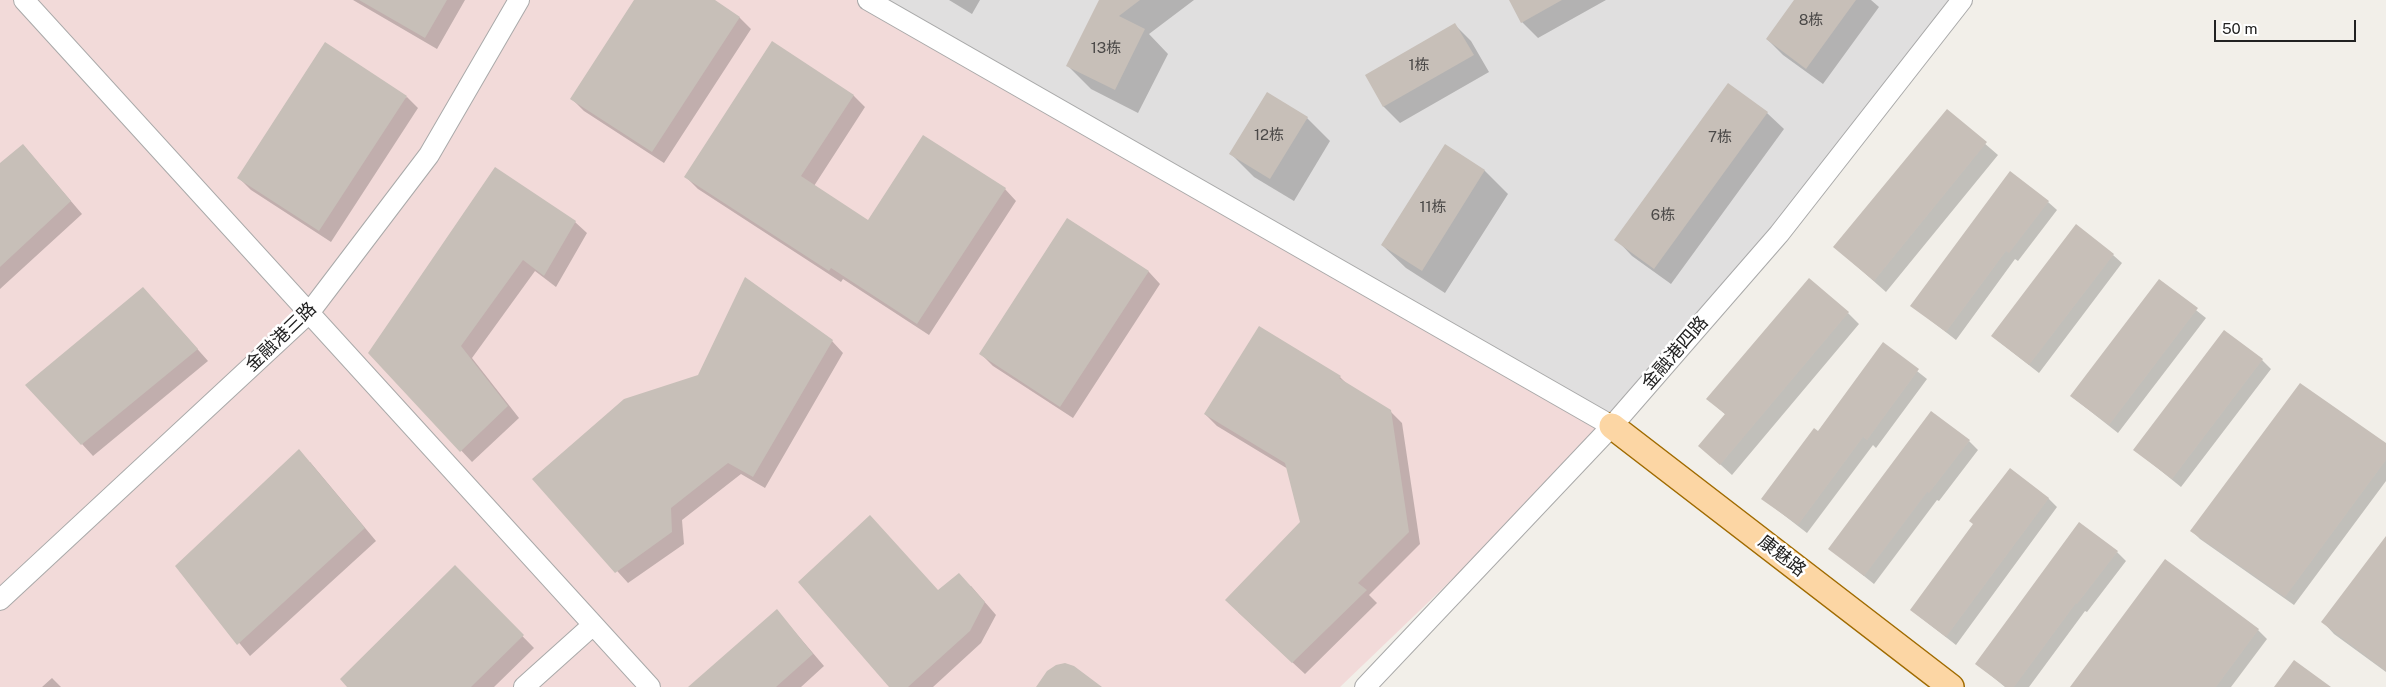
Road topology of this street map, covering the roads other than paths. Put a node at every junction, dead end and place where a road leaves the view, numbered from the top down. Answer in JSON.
{"nodes":[{"id":1,"x":24,"y":0,"type":"edge"},
{"id":2,"x":519,"y":0,"type":"edge"},
{"id":3,"x":868,"y":0,"type":"edge"},
{"id":4,"x":1962,"y":0,"type":"edge"},
{"id":5,"x":309,"y":313,"type":"junction"},
{"id":6,"x":1612,"y":426,"type":"junction"},
{"id":7,"x":0,"y":600,"type":"edge"},
{"id":8,"x":593,"y":624,"type":"junction"},
{"id":9,"x":524,"y":687,"type":"edge"},
{"id":10,"x":650,"y":687,"type":"edge"},
{"id":11,"x":1365,"y":687,"type":"edge"},
{"id":12,"x":1951,"y":687,"type":"edge"}],
"edges":[{"from":1,"to":5,"type":"street"},
{"from":2,"to":5,"type":"street","name":"金融港三路"},
{"from":3,"to":6,"type":"street"},
{"from":4,"to":6,"type":"street","name":"金融港四路"},
{"from":5,"to":7,"type":"street","name":"金融港三路"},
{"from":5,"to":8,"type":"street"},
{"from":6,"to":11,"type":"street","name":"金融港四路"},
{"from":6,"to":12,"type":"main road","name":"康魅路"},
{"from":8,"to":9,"type":"street"},
{"from":8,"to":10,"type":"street"}]}
